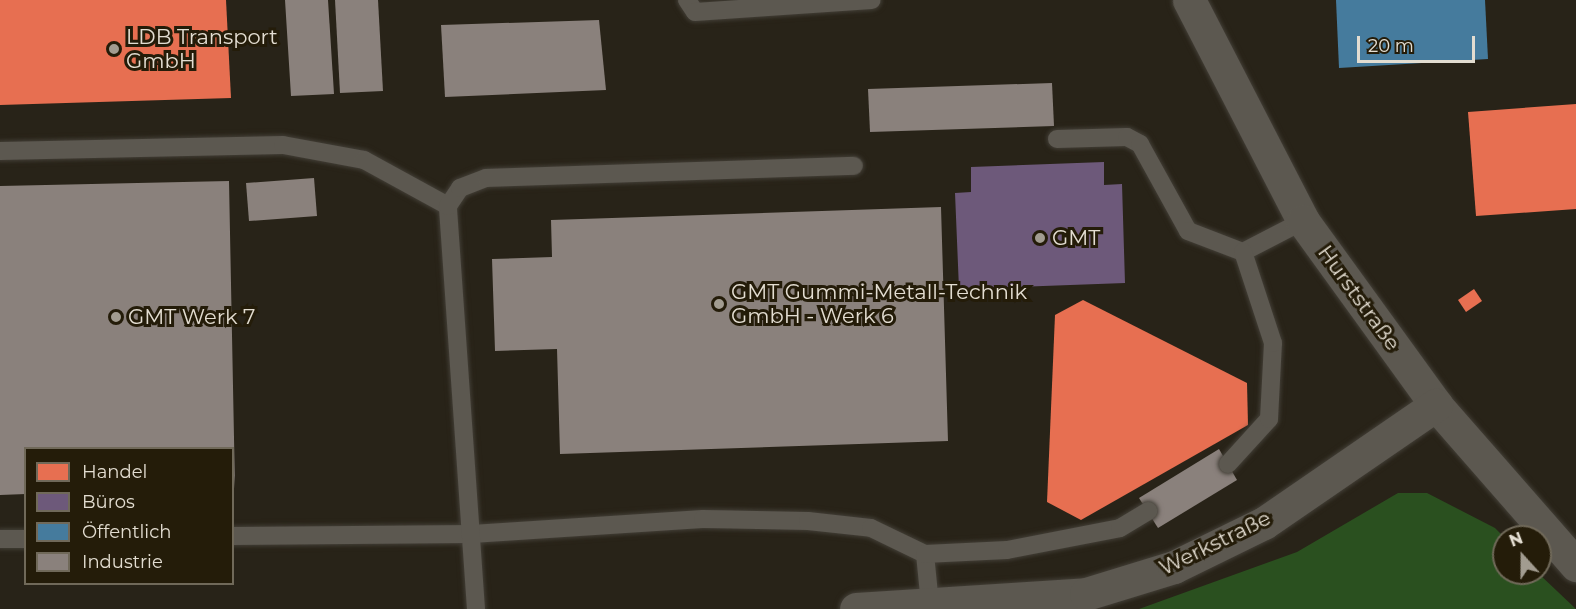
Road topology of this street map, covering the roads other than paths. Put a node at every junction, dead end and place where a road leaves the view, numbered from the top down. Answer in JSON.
{"nodes":[{"id":1,"x":687,"y":0,"type":"edge"},
{"id":2,"x":873,"y":0,"type":"edge"},
{"id":3,"x":1189,"y":0,"type":"edge"},
{"id":4,"x":1057,"y":139,"type":"dead end"},
{"id":5,"x":0,"y":151,"type":"edge"},
{"id":6,"x":854,"y":166,"type":"dead end"},
{"id":7,"x":448,"y":206,"type":"junction"},
{"id":8,"x":1303,"y":221,"type":"junction"},
{"id":9,"x":1243,"y":252,"type":"junction"},
{"id":10,"x":1436,"y":405,"type":"junction"},
{"id":11,"x":1228,"y":464,"type":"dead end"},
{"id":12,"x":1148,"y":512,"type":"dead end"},
{"id":13,"x":472,"y":534,"type":"junction"},
{"id":14,"x":234,"y":537,"type":"edge"},
{"id":15,"x":24,"y":538,"type":"edge"},
{"id":16,"x":0,"y":539,"type":"edge"},
{"id":17,"x":925,"y":554,"type":"junction"},
{"id":18,"x":1576,"y":565,"type":"edge"},
{"id":19,"x":930,"y":604,"type":"junction"},
{"id":20,"x":476,"y":609,"type":"edge"},
{"id":21,"x":856,"y":609,"type":"edge"}],
"edges":[{"from":1,"to":2,"type":"lane"},
{"from":3,"to":8,"type":"street","name":"Hurststraße"},
{"from":4,"to":9,"type":"lane"},
{"from":5,"to":7,"type":"lane"},
{"from":6,"to":7,"type":"lane"},
{"from":7,"to":13,"type":"lane"},
{"from":8,"to":9,"type":"lane"},
{"from":8,"to":10,"type":"street","name":"Hurststraße"},
{"from":9,"to":11,"type":"lane"},
{"from":10,"to":18,"type":"street","name":"Hurststraße"},
{"from":10,"to":19,"type":"street","name":"Werkstraße"},
{"from":12,"to":17,"type":"lane"},
{"from":13,"to":14,"type":"lane"},
{"from":13,"to":17,"type":"lane"},
{"from":13,"to":20,"type":"lane"},
{"from":15,"to":16,"type":"lane"},
{"from":17,"to":19,"type":"lane"},
{"from":19,"to":21,"type":"street","name":"Werkstraße"}]}
